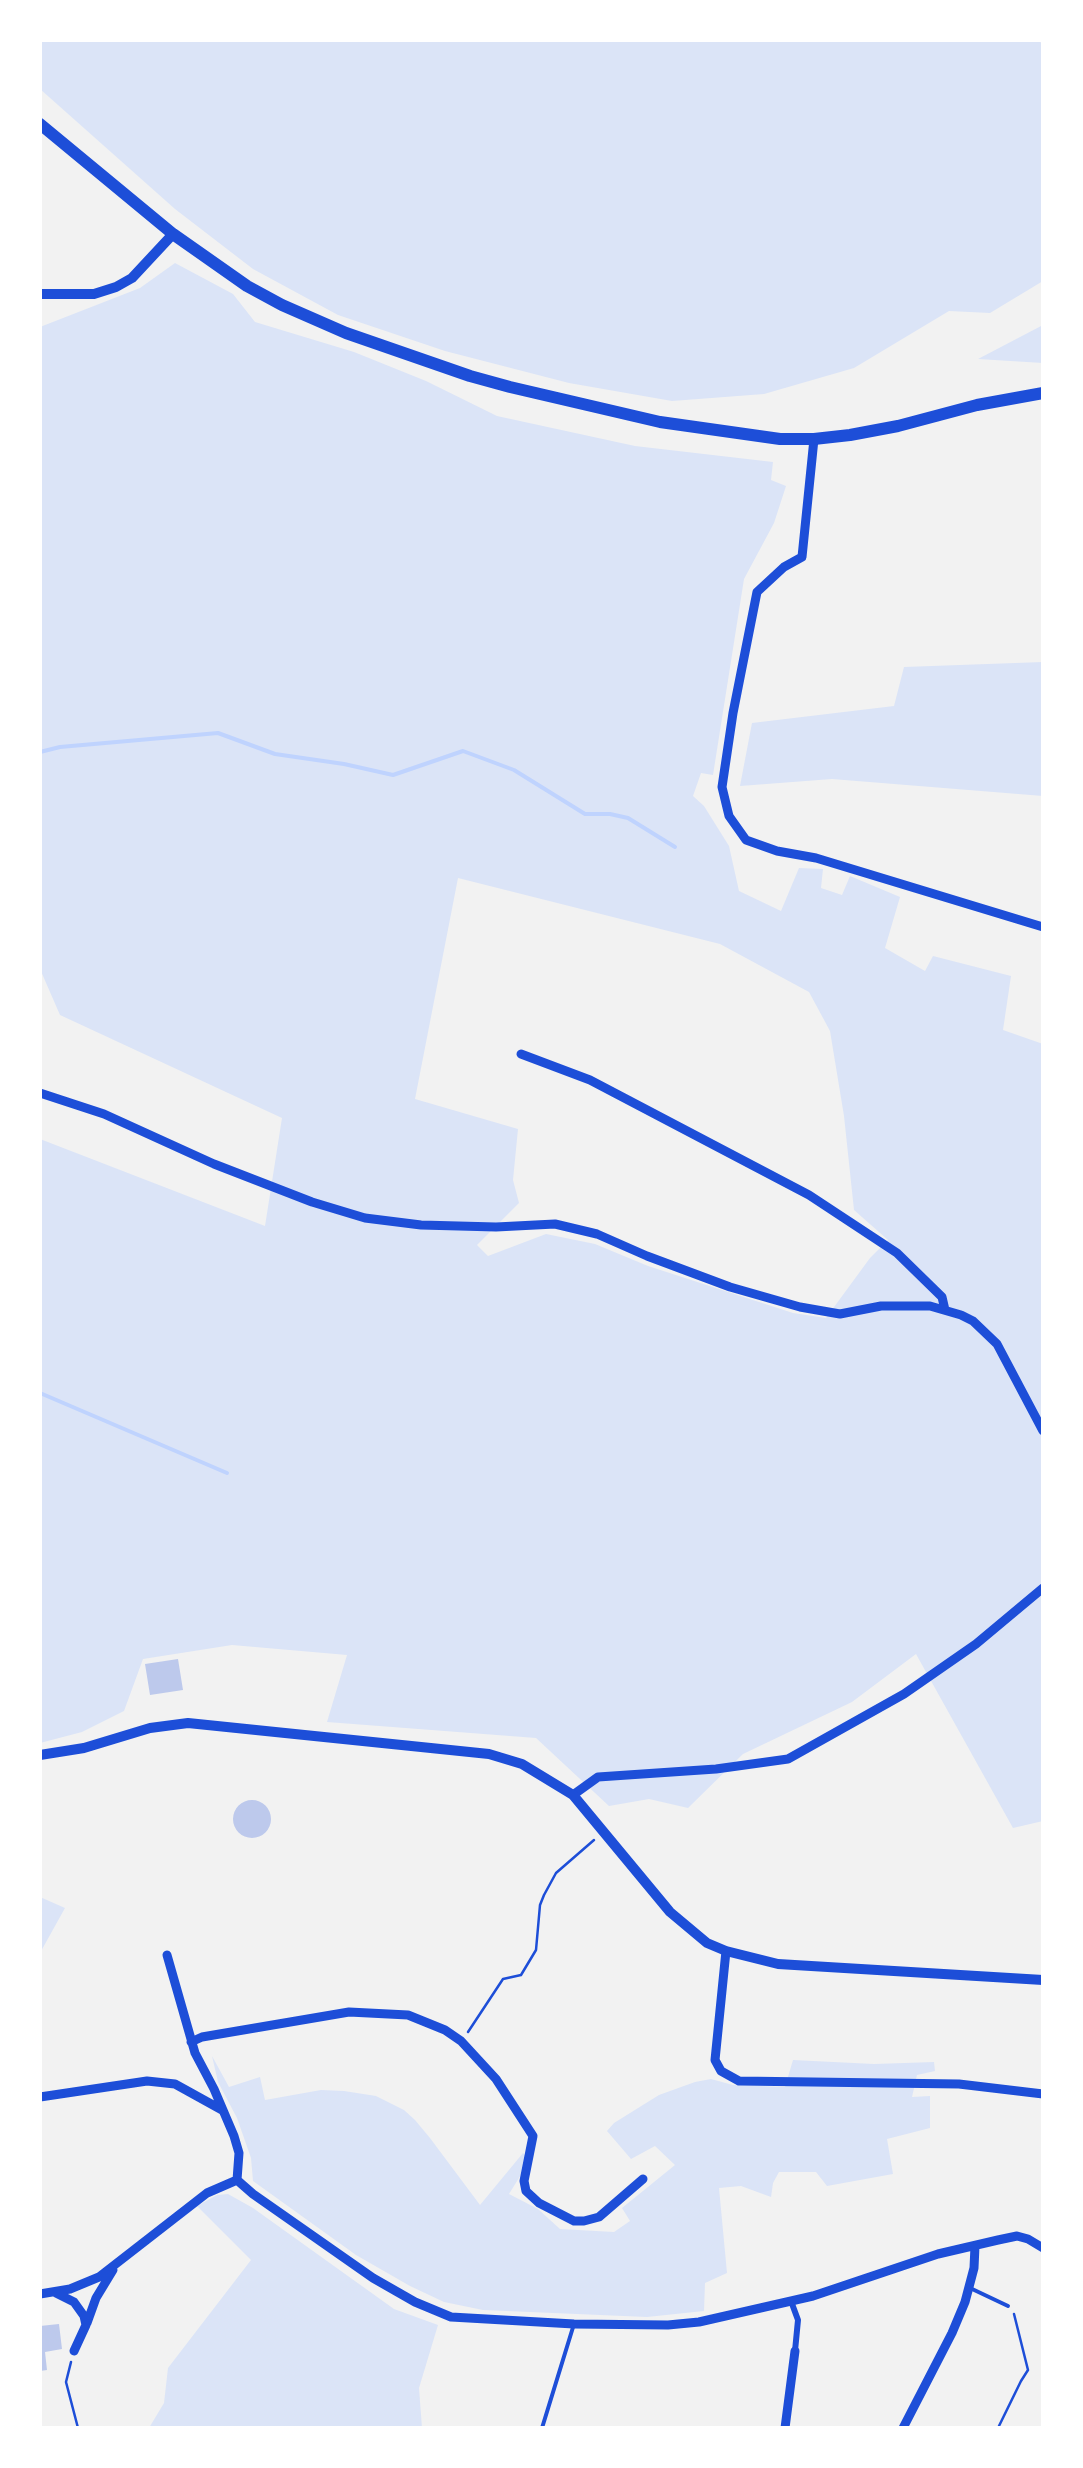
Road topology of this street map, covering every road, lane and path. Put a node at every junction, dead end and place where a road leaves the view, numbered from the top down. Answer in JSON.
{"nodes":[{"id":1,"x":40,"y":124,"type":"edge"},
{"id":2,"x":173,"y":234,"type":"junction"},
{"id":3,"x":40,"y":294,"type":"edge"},
{"id":4,"x":1043,"y":393,"type":"edge"},
{"id":5,"x":814,"y":439,"type":"junction"},
{"id":6,"x":1043,"y":927,"type":"edge"},
{"id":7,"x":520,"y":1054,"type":"dead end"},
{"id":8,"x":40,"y":1093,"type":"edge"},
{"id":9,"x":946,"y":1310,"type":"junction"},
{"id":10,"x":1043,"y":1431,"type":"edge"},
{"id":11,"x":1043,"y":1588,"type":"edge"},
{"id":12,"x":40,"y":1756,"type":"edge"},
{"id":13,"x":573,"y":1795,"type":"junction"},
{"id":14,"x":595,"y":1839,"type":"dead end"},
{"id":15,"x":726,"y":1951,"type":"junction"},
{"id":16,"x":167,"y":1955,"type":"dead end"},
{"id":17,"x":1043,"y":1980,"type":"edge"},
{"id":18,"x":461,"y":2041,"type":"junction"},
{"id":19,"x":191,"y":2042,"type":"junction"},
{"id":20,"x":1043,"y":2094,"type":"edge"},
{"id":21,"x":40,"y":2097,"type":"edge"},
{"id":22,"x":224,"y":2112,"type":"junction"},
{"id":23,"x":643,"y":2179,"type":"dead end"},
{"id":24,"x":237,"y":2180,"type":"junction"},
{"id":25,"x":975,"y":2246,"type":"junction"},
{"id":26,"x":1043,"y":2248,"type":"edge"},
{"id":27,"x":116,"y":2264,"type":"junction"},
{"id":28,"x":970,"y":2288,"type":"junction"},
{"id":29,"x":56,"y":2292,"type":"junction"},
{"id":30,"x":40,"y":2294,"type":"edge"},
{"id":31,"x":792,"y":2301,"type":"junction"},
{"id":32,"x":1008,"y":2306,"type":"joint"},
{"id":33,"x":574,"y":2324,"type":"junction"},
{"id":34,"x":86,"y":2325,"type":"junction"},
{"id":35,"x":74,"y":2351,"type":"joint"},
{"id":36,"x":795,"y":2351,"type":"joint"},
{"id":37,"x":78,"y":2428,"type":"edge"},
{"id":38,"x":542,"y":2428,"type":"edge"},
{"id":39,"x":785,"y":2428,"type":"edge"},
{"id":40,"x":903,"y":2428,"type":"edge"},
{"id":41,"x":998,"y":2428,"type":"edge"}],
"edges":[{"from":1,"to":2,"type":"main road"},
{"from":2,"to":3,"type":"street"},
{"from":2,"to":5,"type":"main road"},
{"from":4,"to":5,"type":"main road"},
{"from":5,"to":6,"type":"street"},
{"from":7,"to":9,"type":"street"},
{"from":8,"to":9,"type":"street"},
{"from":9,"to":10,"type":"street"},
{"from":11,"to":13,"type":"street"},
{"from":12,"to":13,"type":"street"},
{"from":13,"to":15,"type":"street"},
{"from":14,"to":18,"type":"path"},
{"from":15,"to":17,"type":"street"},
{"from":15,"to":20,"type":"street"},
{"from":16,"to":19,"type":"street"},
{"from":18,"to":19,"type":"street"},
{"from":18,"to":23,"type":"street"},
{"from":19,"to":22,"type":"street"},
{"from":21,"to":22,"type":"street"},
{"from":22,"to":24,"type":"street"},
{"from":24,"to":27,"type":"street"},
{"from":24,"to":33,"type":"street"},
{"from":25,"to":26,"type":"street"},
{"from":25,"to":28,"type":"street"},
{"from":25,"to":31,"type":"street"},
{"from":27,"to":29,"type":"street"},
{"from":27,"to":34,"type":"street"},
{"from":28,"to":32,"type":"lane"},
{"from":28,"to":40,"type":"street"},
{"from":29,"to":30,"type":"street"},
{"from":29,"to":34,"type":"street"},
{"from":31,"to":33,"type":"street"},
{"from":31,"to":36,"type":"street"},
{"from":32,"to":41,"type":"path"},
{"from":33,"to":38,"type":"lane"},
{"from":34,"to":35,"type":"street"},
{"from":35,"to":37,"type":"path"},
{"from":36,"to":39,"type":"street"}]}
